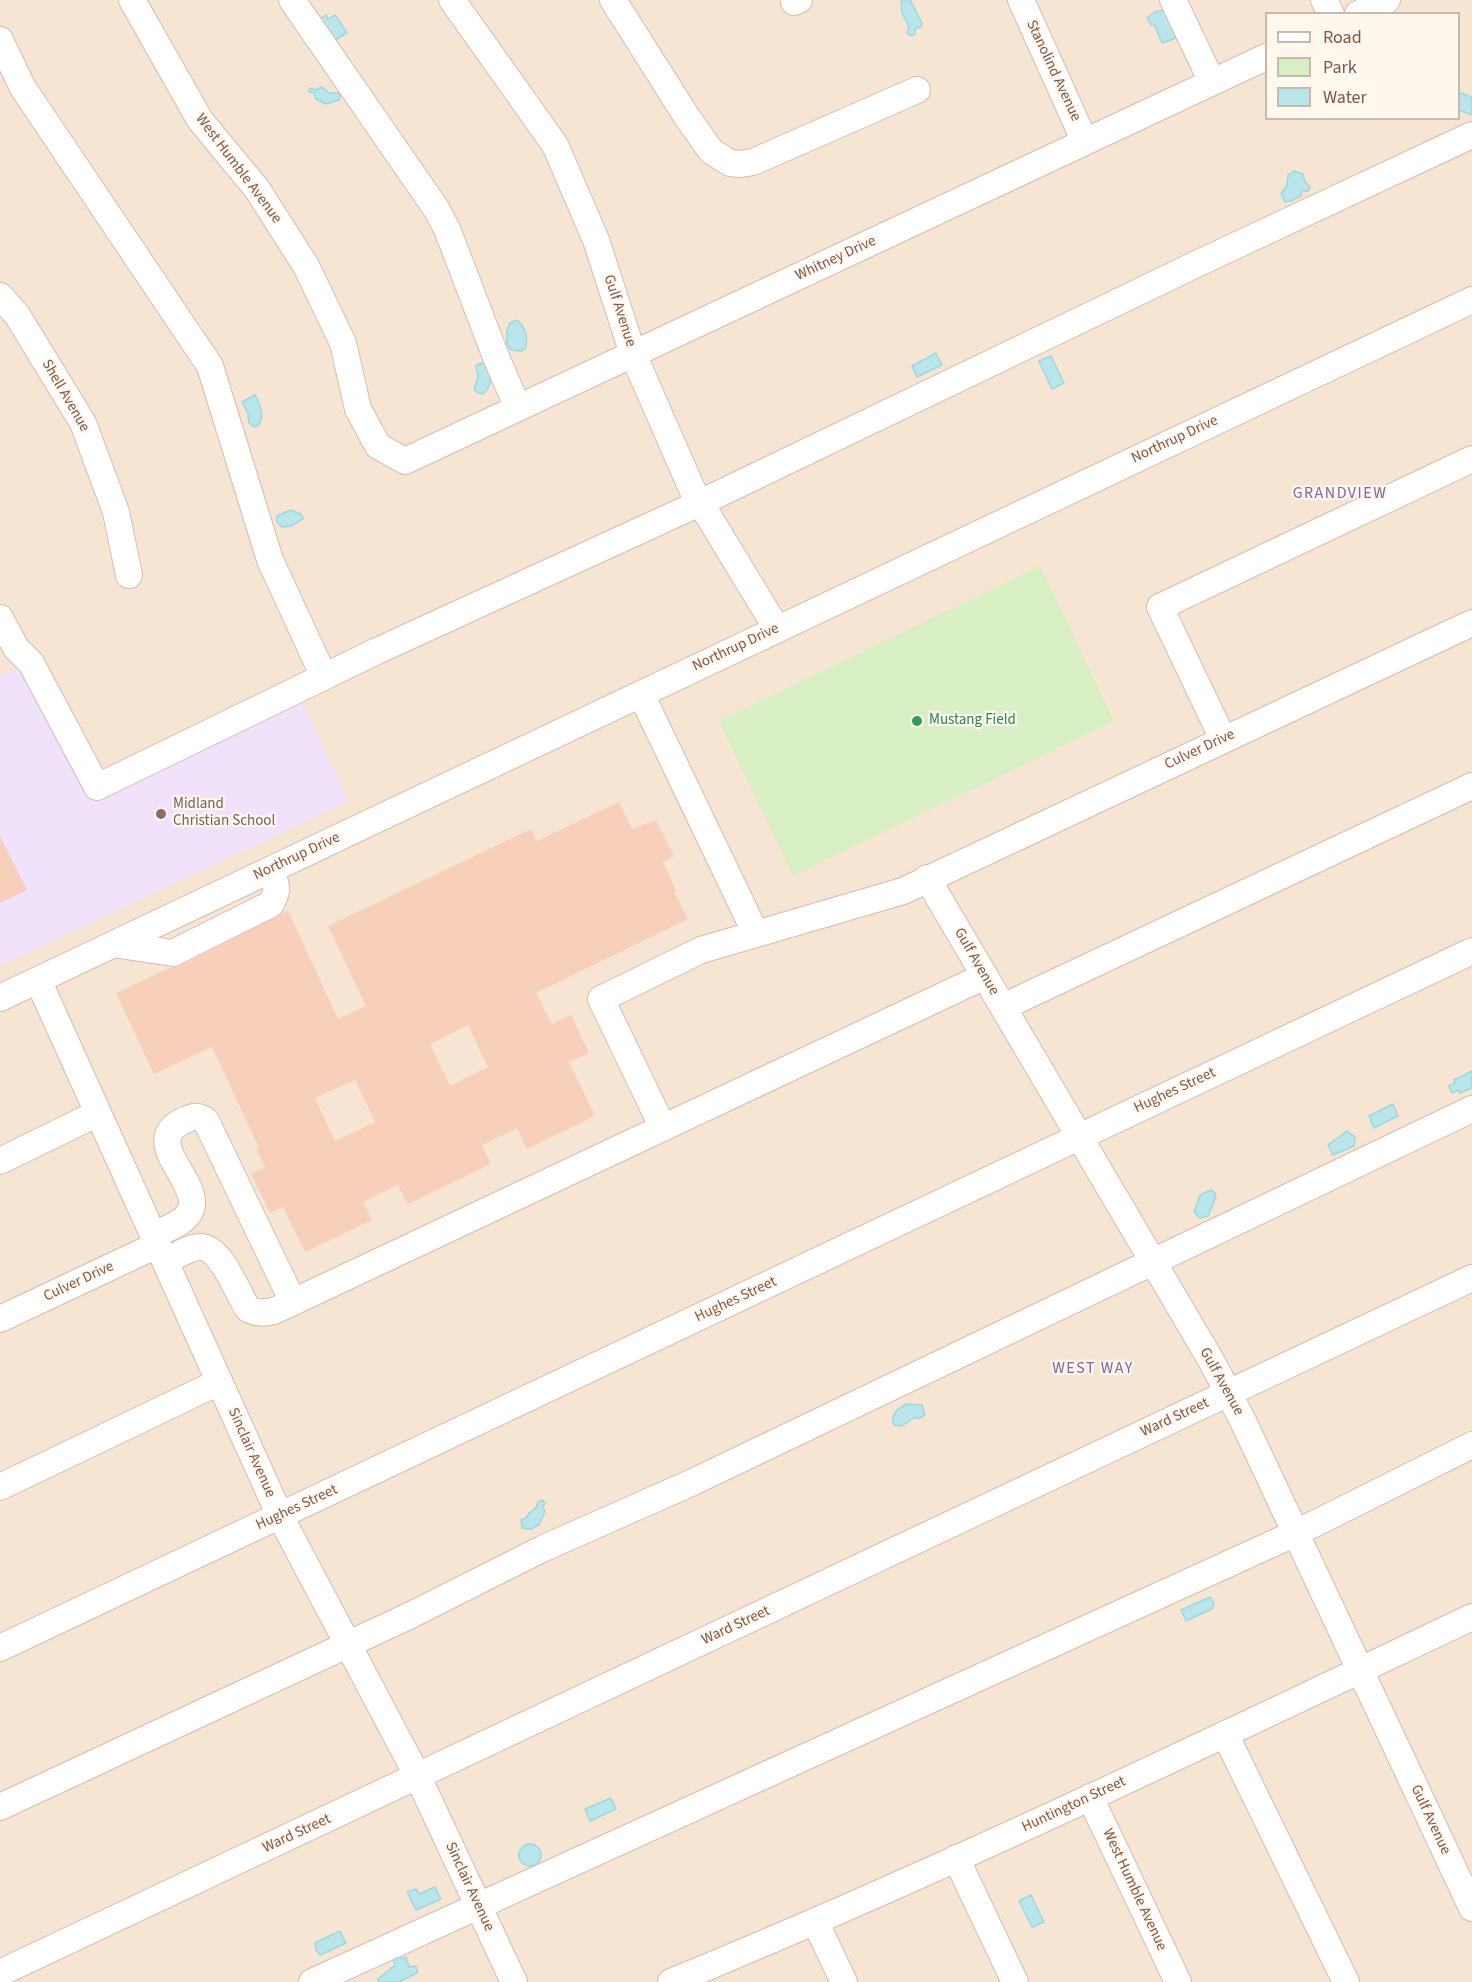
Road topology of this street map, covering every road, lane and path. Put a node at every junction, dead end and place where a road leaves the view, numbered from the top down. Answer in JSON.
{"nodes":[{"id":1,"x":132,"y":0,"type":"edge"},
{"id":2,"x":292,"y":0,"type":"edge"},
{"id":3,"x":452,"y":0,"type":"edge"},
{"id":4,"x":613,"y":0,"type":"edge"},
{"id":5,"x":1021,"y":0,"type":"edge"},
{"id":6,"x":1173,"y":0,"type":"edge"},
{"id":7,"x":1387,"y":0,"type":"edge"},
{"id":8,"x":1362,"y":12,"type":"edge"},
{"id":9,"x":0,"y":40,"type":"edge"},
{"id":10,"x":1265,"y":57,"type":"edge"},
{"id":11,"x":1212,"y":82,"type":"junction"},
{"id":12,"x":917,"y":90,"type":"dead end"},
{"id":13,"x":1472,"y":135,"type":"edge"},
{"id":14,"x":1085,"y":142,"type":"junction"},
{"id":15,"x":0,"y":296,"type":"edge"},
{"id":16,"x":1472,"y":300,"type":"edge"},
{"id":17,"x":633,"y":354,"type":"junction"},
{"id":18,"x":518,"y":408,"type":"junction"},
{"id":19,"x":1472,"y":459,"type":"edge"},
{"id":20,"x":405,"y":461,"type":"joint"},
{"id":21,"x":700,"y":503,"type":"junction"},
{"id":22,"x":129,"y":575,"type":"dead end"},
{"id":23,"x":0,"y":618,"type":"edge"},
{"id":24,"x":1472,"y":623,"type":"edge"},
{"id":25,"x":777,"y":629,"type":"junction"},
{"id":26,"x":8,"y":655,"type":"edge"},
{"id":27,"x":324,"y":677,"type":"junction"},
{"id":28,"x":641,"y":694,"type":"junction"},
{"id":29,"x":1223,"y":739,"type":"junction"},
{"id":30,"x":1472,"y":786,"type":"edge"},
{"id":31,"x":270,"y":870,"type":"junction"},
{"id":32,"x":927,"y":878,"type":"junction"},
{"id":33,"x":756,"y":934,"type":"junction"},
{"id":34,"x":113,"y":944,"type":"junction"},
{"id":35,"x":1472,"y":951,"type":"edge"},
{"id":36,"x":985,"y":976,"type":"junction"},
{"id":37,"x":38,"y":980,"type":"junction"},
{"id":38,"x":0,"y":998,"type":"edge"},
{"id":39,"x":1003,"y":1007,"type":"junction"},
{"id":40,"x":1472,"y":1109,"type":"edge"},
{"id":41,"x":98,"y":1113,"type":"junction"},
{"id":42,"x":663,"y":1128,"type":"junction"},
{"id":43,"x":1078,"y":1137,"type":"junction"},
{"id":44,"x":0,"y":1161,"type":"edge"},
{"id":45,"x":159,"y":1247,"type":"junction"},
{"id":46,"x":1152,"y":1263,"type":"junction"},
{"id":47,"x":1472,"y":1278,"type":"edge"},
{"id":48,"x":293,"y":1302,"type":"junction"},
{"id":49,"x":0,"y":1319,"type":"edge"},
{"id":50,"x":219,"y":1382,"type":"junction"},
{"id":51,"x":1227,"y":1394,"type":"junction"},
{"id":52,"x":1472,"y":1445,"type":"edge"},
{"id":53,"x":0,"y":1487,"type":"edge"},
{"id":54,"x":280,"y":1516,"type":"junction"},
{"id":55,"x":1296,"y":1533,"type":"junction"},
{"id":56,"x":1472,"y":1617,"type":"edge"},
{"id":57,"x":347,"y":1644,"type":"junction"},
{"id":58,"x":0,"y":1648,"type":"edge"},
{"id":59,"x":1360,"y":1670,"type":"junction"},
{"id":60,"x":1225,"y":1734,"type":"junction"},
{"id":61,"x":418,"y":1777,"type":"junction"},
{"id":62,"x":1090,"y":1797,"type":"junction"},
{"id":63,"x":0,"y":1807,"type":"edge"},
{"id":64,"x":956,"y":1858,"type":"junction"},
{"id":65,"x":478,"y":1906,"type":"junction"},
{"id":66,"x":1472,"y":1908,"type":"edge"},
{"id":67,"x":815,"y":1921,"type":"junction"},
{"id":68,"x":0,"y":1973,"type":"edge"},
{"id":69,"x":676,"y":1981,"type":"edge"},
{"id":70,"x":312,"y":1982,"type":"edge"},
{"id":71,"x":514,"y":1982,"type":"edge"},
{"id":72,"x":844,"y":1982,"type":"edge"},
{"id":73,"x":1015,"y":1982,"type":"edge"},
{"id":74,"x":1178,"y":1982,"type":"edge"},
{"id":75,"x":1346,"y":1982,"type":"edge"}],
"edges":[{"from":1,"to":20,"type":"street","name":"West Humble Avenue"},
{"from":2,"to":18,"type":"street"},
{"from":3,"to":17,"type":"street","name":"Gulf Avenue"},
{"from":4,"to":12,"type":"street"},
{"from":5,"to":14,"type":"street","name":"Stanolind Avenue"},
{"from":6,"to":11,"type":"street"},
{"from":7,"to":8,"type":"street"},
{"from":9,"to":27,"type":"street"},
{"from":10,"to":11,"type":"street","name":"Whitney Drive"},
{"from":11,"to":14,"type":"street","name":"Whitney Drive"},
{"from":13,"to":21,"type":"street"},
{"from":14,"to":17,"type":"street","name":"Whitney Drive"},
{"from":15,"to":22,"type":"street","name":"Shell Avenue"},
{"from":16,"to":25,"type":"street","name":"Northrup Drive"},
{"from":17,"to":18,"type":"street","name":"Whitney Drive"},
{"from":17,"to":21,"type":"street","name":"Gulf Avenue"},
{"from":18,"to":20,"type":"street","name":"Whitney Drive"},
{"from":19,"to":29,"type":"street"},
{"from":21,"to":25,"type":"street","name":"Gulf Avenue"},
{"from":21,"to":27,"type":"street"},
{"from":23,"to":26,"type":"street"},
{"from":24,"to":29,"type":"street","name":"Culver Drive"},
{"from":25,"to":28,"type":"street","name":"Northrup Drive"},
{"from":26,"to":27,"type":"street"},
{"from":28,"to":31,"type":"street","name":"Northrup Drive"},
{"from":28,"to":33,"type":"street"},
{"from":29,"to":32,"type":"street","name":"Culver Drive"},
{"from":30,"to":39,"type":"street"},
{"from":31,"to":34,"type":"street","name":"Northrup Drive"},
{"from":31,"to":34,"type":"street"},
{"from":32,"to":33,"type":"street","name":"Culver Drive"},
{"from":32,"to":36,"type":"street","name":"Gulf Avenue"},
{"from":33,"to":42,"type":"street","name":"Culver Drive"},
{"from":34,"to":37,"type":"street","name":"Northrup Drive"},
{"from":35,"to":43,"type":"street","name":"Hughes Street"},
{"from":36,"to":39,"type":"street","name":"Gulf Avenue"},
{"from":36,"to":42,"type":"street"},
{"from":37,"to":38,"type":"street","name":"Northrup Drive"},
{"from":37,"to":41,"type":"street","name":"Sinclair Avenue"},
{"from":39,"to":43,"type":"street","name":"Gulf Avenue"},
{"from":40,"to":46,"type":"street"},
{"from":41,"to":44,"type":"street"},
{"from":41,"to":45,"type":"street","name":"Sinclair Avenue"},
{"from":42,"to":48,"type":"street"},
{"from":43,"to":46,"type":"street","name":"Gulf Avenue"},
{"from":43,"to":54,"type":"street","name":"Hughes Street"},
{"from":45,"to":48,"type":"street"},
{"from":45,"to":48,"type":"street"},
{"from":45,"to":49,"type":"street","name":"Culver Drive"},
{"from":45,"to":50,"type":"street","name":"Sinclair Avenue"},
{"from":46,"to":51,"type":"street","name":"Gulf Avenue"},
{"from":46,"to":57,"type":"street"},
{"from":47,"to":51,"type":"street","name":"Ward Street"},
{"from":50,"to":53,"type":"street"},
{"from":50,"to":54,"type":"street","name":"Sinclair Avenue"},
{"from":51,"to":55,"type":"street","name":"Gulf Avenue"},
{"from":51,"to":61,"type":"street","name":"Ward Street"},
{"from":52,"to":55,"type":"street"},
{"from":54,"to":57,"type":"street","name":"Sinclair Avenue"},
{"from":54,"to":58,"type":"street","name":"Hughes Street"},
{"from":55,"to":59,"type":"street","name":"Gulf Avenue"},
{"from":55,"to":65,"type":"street"},
{"from":56,"to":59,"type":"street","name":"Huntington Street"},
{"from":57,"to":61,"type":"street","name":"Sinclair Avenue"},
{"from":57,"to":63,"type":"street"},
{"from":59,"to":60,"type":"street","name":"Huntington Street"},
{"from":59,"to":66,"type":"street","name":"Gulf Avenue"},
{"from":60,"to":62,"type":"street","name":"Huntington Street"},
{"from":60,"to":75,"type":"street"},
{"from":61,"to":65,"type":"street","name":"Sinclair Avenue"},
{"from":61,"to":68,"type":"street","name":"Ward Street"},
{"from":62,"to":64,"type":"street","name":"Huntington Street"},
{"from":62,"to":74,"type":"street","name":"West Humble Avenue"},
{"from":64,"to":67,"type":"street","name":"Huntington Street"},
{"from":64,"to":73,"type":"street"},
{"from":65,"to":70,"type":"street"},
{"from":65,"to":71,"type":"street","name":"Sinclair Avenue"},
{"from":67,"to":69,"type":"street","name":"Huntington Street"},
{"from":67,"to":72,"type":"street"}]}
